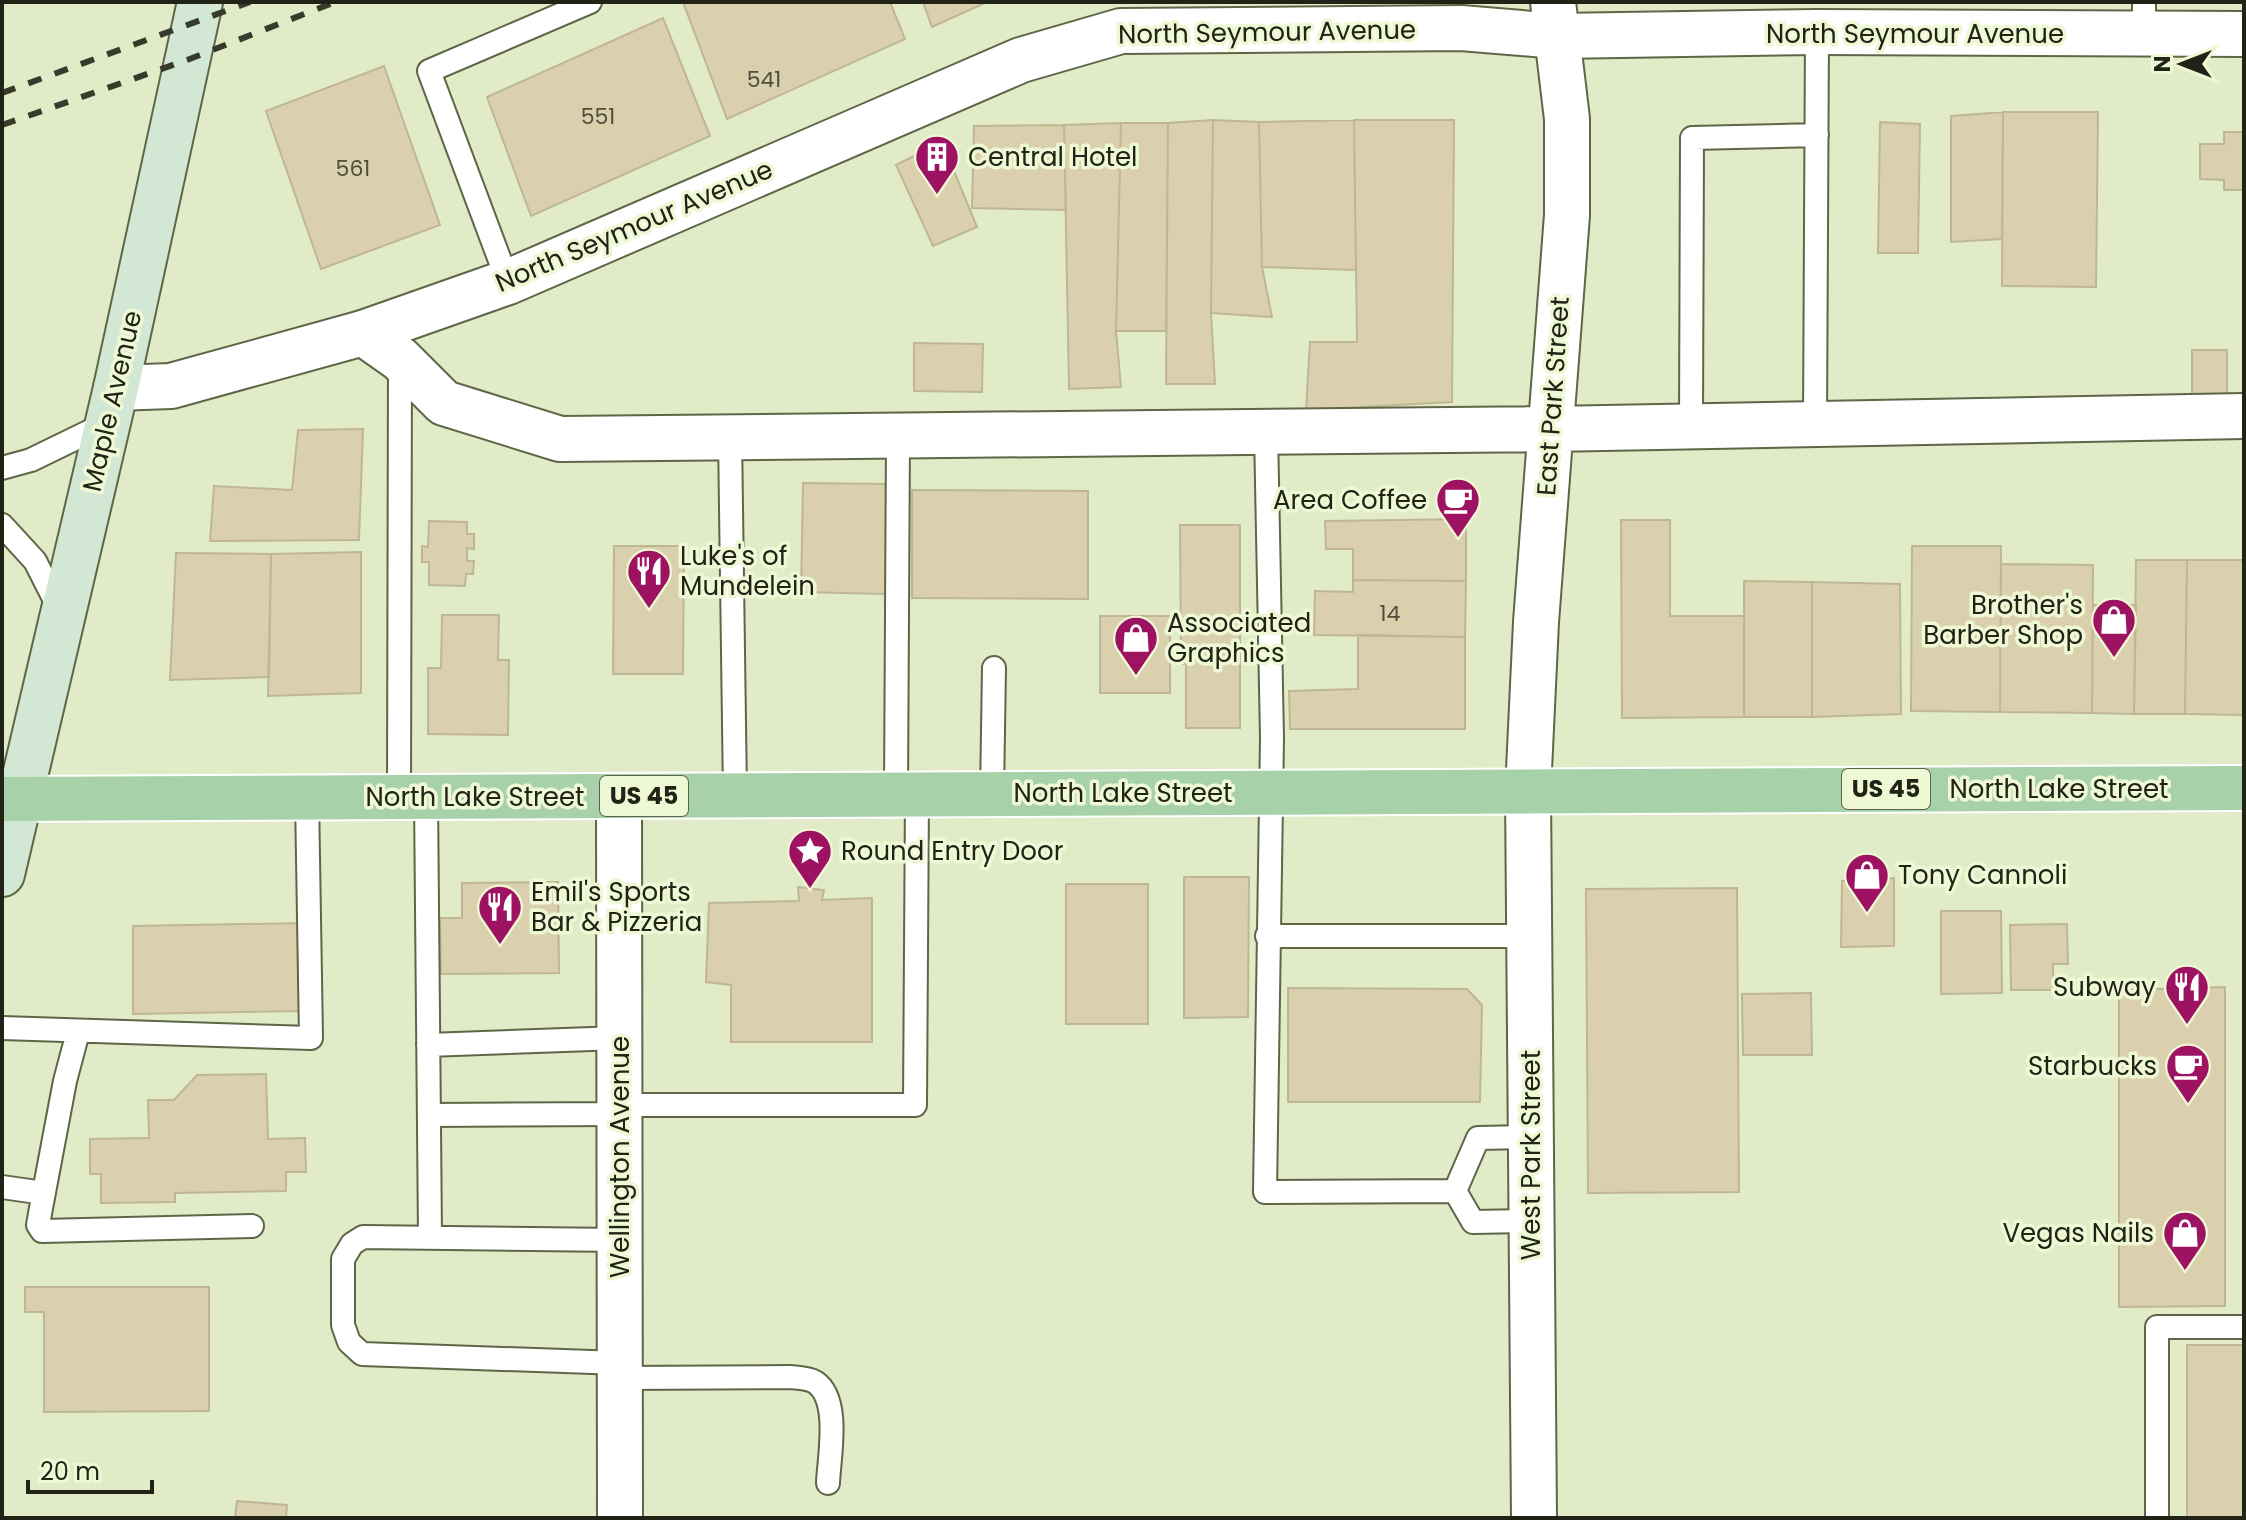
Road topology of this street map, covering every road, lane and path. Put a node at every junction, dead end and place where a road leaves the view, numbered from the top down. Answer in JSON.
{"nodes":[{"id":1,"x":200,"y":2,"type":"edge"},
{"id":2,"x":590,"y":2,"type":"edge"},
{"id":3,"x":2144,"y":18,"type":"edge"},
{"id":4,"x":1555,"y":19,"type":"edge"},
{"id":5,"x":1817,"y":32,"type":"junction"},
{"id":6,"x":2244,"y":34,"type":"edge"},
{"id":7,"x":1817,"y":135,"type":"junction"},
{"id":8,"x":508,"y":282,"type":"junction"},
{"id":9,"x":363,"y":333,"type":"junction"},
{"id":10,"x":400,"y":359,"type":"junction"},
{"id":11,"x":112,"y":405,"type":"junction"},
{"id":12,"x":2244,"y":416,"type":"edge"},
{"id":13,"x":1815,"y":424,"type":"junction"},
{"id":14,"x":1691,"y":426,"type":"junction"},
{"id":15,"x":1550,"y":429,"type":"junction"},
{"id":16,"x":1266,"y":431,"type":"junction"},
{"id":17,"x":898,"y":435,"type":"junction"},
{"id":18,"x":730,"y":436,"type":"junction"},
{"id":19,"x":2,"y":468,"type":"edge"},
{"id":20,"x":2,"y":525,"type":"edge"},
{"id":21,"x":62,"y":613,"type":"junction"},
{"id":22,"x":994,"y":668,"type":"dead end"},
{"id":23,"x":2244,"y":788,"type":"edge"},
{"id":24,"x":1528,"y":791,"type":"junction"},
{"id":25,"x":1271,"y":793,"type":"junction"},
{"id":26,"x":907,"y":794,"type":"junction"},
{"id":27,"x":992,"y":794,"type":"junction"},
{"id":28,"x":735,"y":795,"type":"junction"},
{"id":29,"x":619,"y":796,"type":"junction"},
{"id":30,"x":307,"y":797,"type":"junction"},
{"id":31,"x":413,"y":797,"type":"junction"},
{"id":32,"x":10,"y":799,"type":"edge"},
{"id":33,"x":2,"y":874,"type":"edge"},
{"id":34,"x":1267,"y":936,"type":"junction"},
{"id":35,"x":1530,"y":936,"type":"junction"},
{"id":36,"x":2,"y":1028,"type":"edge"},
{"id":37,"x":78,"y":1032,"type":"junction"},
{"id":38,"x":620,"y":1038,"type":"junction"},
{"id":39,"x":428,"y":1045,"type":"junction"},
{"id":40,"x":620,"y":1109,"type":"junction"},
{"id":41,"x":429,"y":1115,"type":"junction"},
{"id":42,"x":1531,"y":1137,"type":"junction"},
{"id":43,"x":2,"y":1187,"type":"edge"},
{"id":44,"x":1455,"y":1191,"type":"junction"},
{"id":45,"x":44,"y":1193,"type":"junction"},
{"id":46,"x":1532,"y":1221,"type":"junction"},
{"id":47,"x":252,"y":1226,"type":"dead end"},
{"id":48,"x":430,"y":1236,"type":"junction"},
{"id":49,"x":620,"y":1240,"type":"junction"},
{"id":50,"x":2244,"y":1327,"type":"edge"},
{"id":51,"x":620,"y":1370,"type":"junction"},
{"id":52,"x":828,"y":1483,"type":"dead end"},
{"id":53,"x":620,"y":1518,"type":"edge"},
{"id":54,"x":1534,"y":1518,"type":"edge"},
{"id":55,"x":2157,"y":1518,"type":"edge"}],
"edges":[{"from":1,"to":11,"type":"main road","name":"Maple Avenue"},
{"from":2,"to":8,"type":"lane"},
{"from":3,"to":5,"type":"street","name":"North Seymour Avenue"},
{"from":3,"to":6,"type":"street","name":"North Seymour Avenue"},
{"from":4,"to":5,"type":"street","name":"North Seymour Avenue"},
{"from":4,"to":8,"type":"street","name":"North Seymour Avenue"},
{"from":4,"to":15,"type":"street","name":"East Park Street"},
{"from":5,"to":7,"type":"lane"},
{"from":7,"to":13,"type":"lane"},
{"from":7,"to":14,"type":"lane"},
{"from":8,"to":9,"type":"street","name":"North Seymour Avenue"},
{"from":9,"to":10,"type":"street"},
{"from":9,"to":11,"type":"street","name":"North Seymour Avenue"},
{"from":10,"to":18,"type":"street"},
{"from":10,"to":31,"type":"lane"},
{"from":11,"to":19,"type":"lane"},
{"from":11,"to":21,"type":"main road","name":"Maple Avenue"},
{"from":12,"to":13,"type":"street"},
{"from":13,"to":14,"type":"street"},
{"from":14,"to":15,"type":"street"},
{"from":15,"to":16,"type":"street"},
{"from":15,"to":24,"type":"street","name":"East Park Street"},
{"from":16,"to":17,"type":"street"},
{"from":16,"to":25,"type":"lane"},
{"from":17,"to":18,"type":"street"},
{"from":17,"to":26,"type":"lane"},
{"from":18,"to":28,"type":"lane"},
{"from":20,"to":21,"type":"lane"},
{"from":21,"to":32,"type":"main road","name":"Maple Avenue"},
{"from":22,"to":27,"type":"lane"},
{"from":23,"to":24,"type":"main road","name":"North Lake Street","number":"US 45"},
{"from":24,"to":25,"type":"main road","name":"North Lake Street","number":"US 45"},
{"from":24,"to":35,"type":"street","name":"West Park Street"},
{"from":25,"to":27,"type":"main road","name":"North Lake Street","number":"US 45"},
{"from":25,"to":34,"type":"lane"},
{"from":26,"to":27,"type":"main road","name":"North Lake Street","number":"US 45"},
{"from":26,"to":28,"type":"main road","name":"North Lake Street","number":"US 45"},
{"from":26,"to":40,"type":"lane"},
{"from":28,"to":29,"type":"main road","name":"North Lake Street","number":"US 45"},
{"from":29,"to":31,"type":"main road","name":"North Lake Street","number":"US 45"},
{"from":29,"to":38,"type":"street","name":"Wellington Avenue"},
{"from":30,"to":31,"type":"main road","name":"North Lake Street","number":"US 45"},
{"from":30,"to":32,"type":"main road","name":"North Lake Street","number":"US 45"},
{"from":30,"to":37,"type":"lane"},
{"from":31,"to":39,"type":"lane"},
{"from":32,"to":33,"type":"main road","name":"Maple Avenue"},
{"from":34,"to":35,"type":"lane"},
{"from":34,"to":44,"type":"lane"},
{"from":35,"to":42,"type":"street","name":"West Park Street"},
{"from":36,"to":37,"type":"lane"},
{"from":37,"to":45,"type":"lane"},
{"from":38,"to":39,"type":"lane"},
{"from":38,"to":40,"type":"street","name":"Wellington Avenue"},
{"from":39,"to":41,"type":"lane"},
{"from":40,"to":41,"type":"lane"},
{"from":40,"to":49,"type":"street","name":"Wellington Avenue"},
{"from":41,"to":48,"type":"lane"},
{"from":42,"to":44,"type":"lane"},
{"from":42,"to":46,"type":"street","name":"West Park Street"},
{"from":43,"to":45,"type":"lane"},
{"from":44,"to":46,"type":"lane"},
{"from":45,"to":47,"type":"lane"},
{"from":46,"to":54,"type":"street","name":"West Park Street"},
{"from":48,"to":49,"type":"lane"},
{"from":48,"to":51,"type":"lane"},
{"from":49,"to":51,"type":"street","name":"Wellington Avenue"},
{"from":50,"to":55,"type":"lane"},
{"from":51,"to":52,"type":"lane"},
{"from":51,"to":53,"type":"street","name":"Wellington Avenue"}]}
